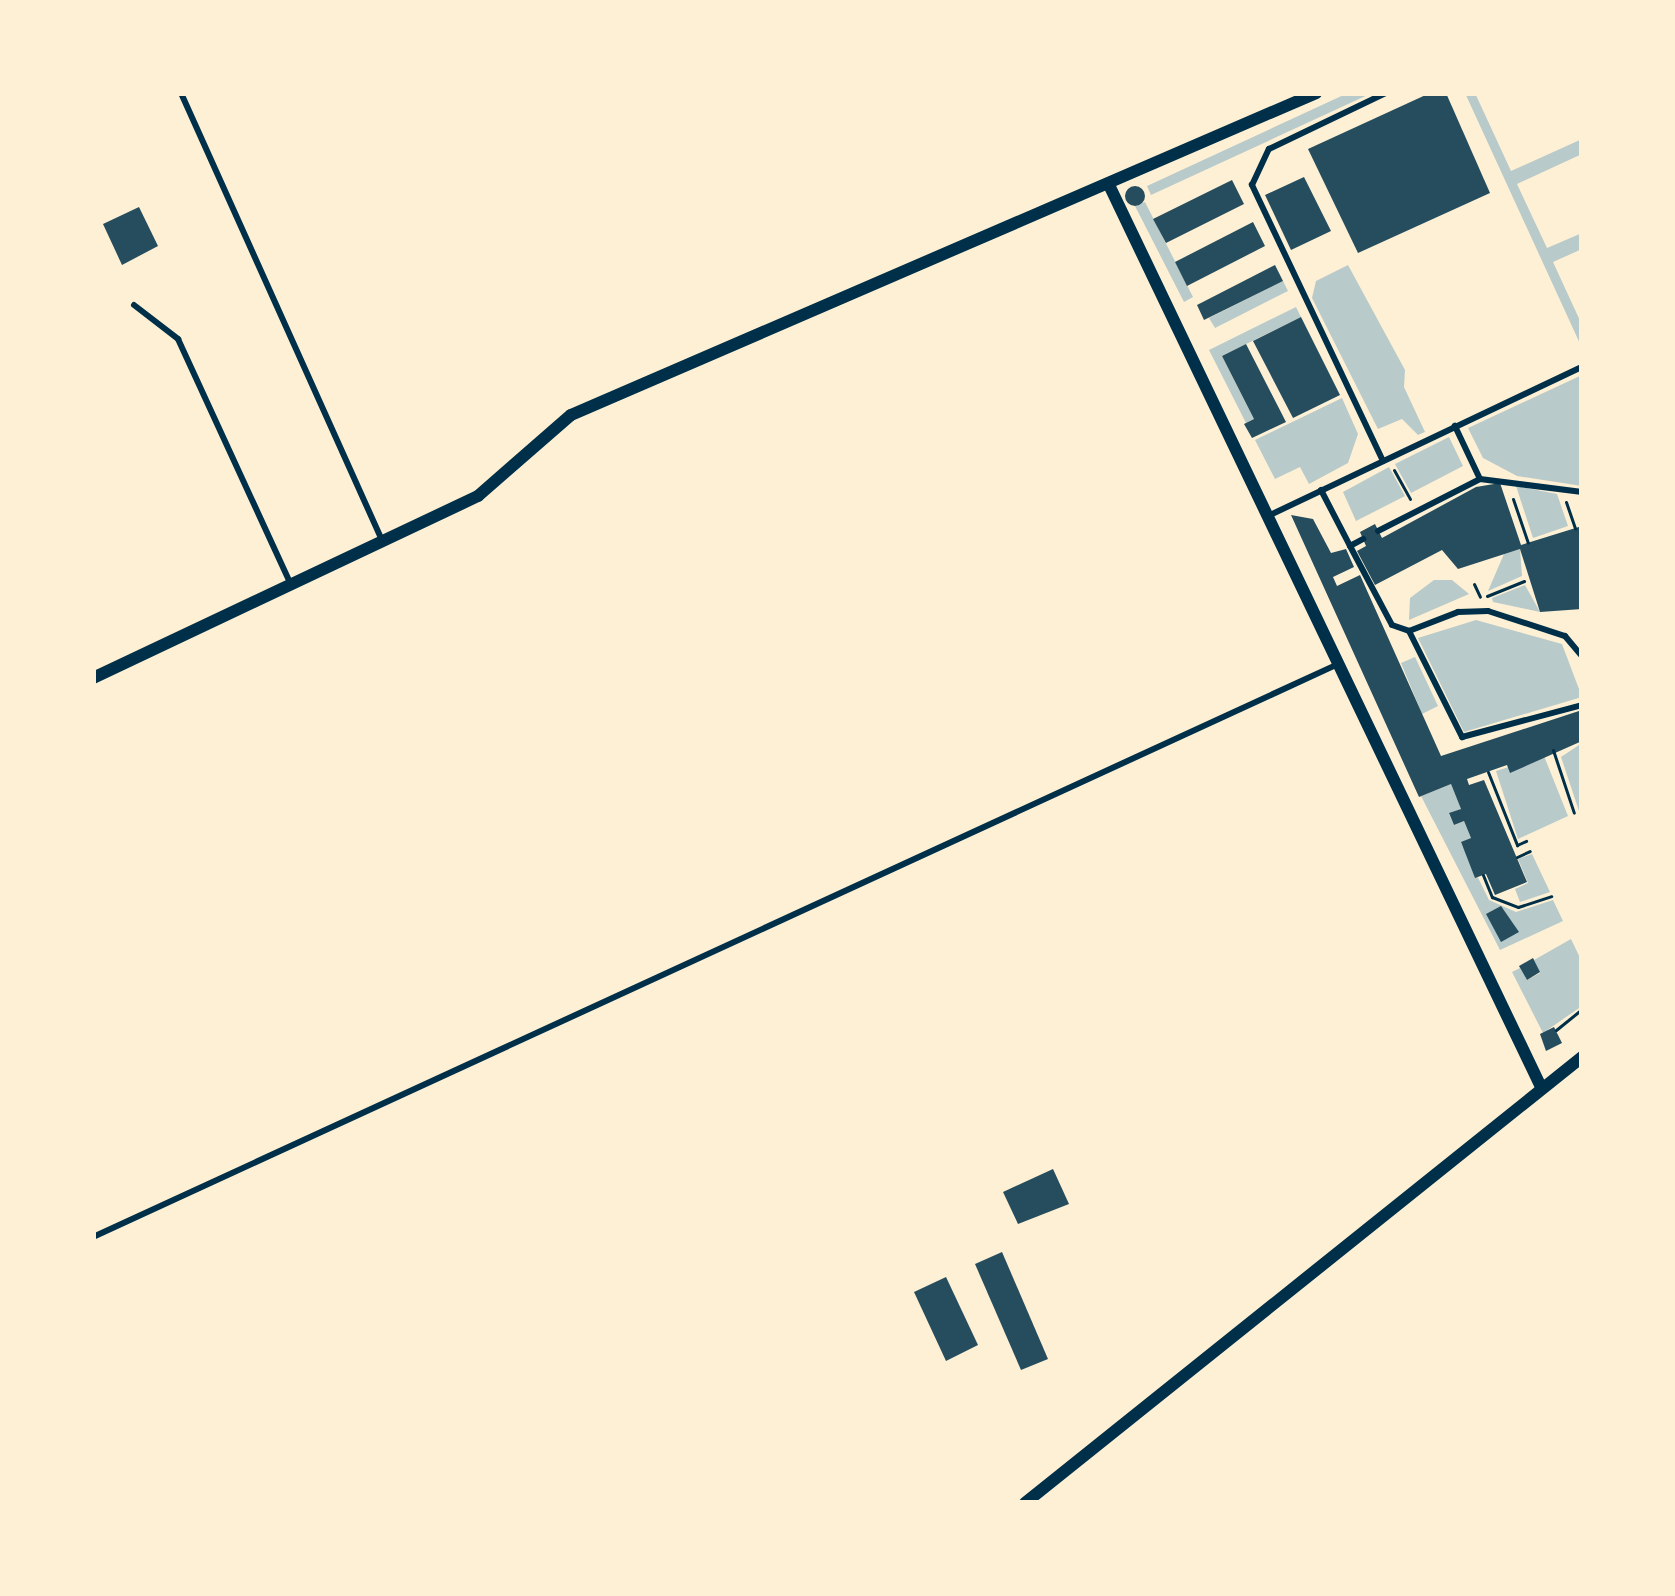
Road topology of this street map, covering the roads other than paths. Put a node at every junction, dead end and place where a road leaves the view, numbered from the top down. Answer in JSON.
{"nodes":[{"id":1,"x":181,"y":93,"type":"edge"},
{"id":2,"x":1316,"y":93,"type":"edge"},
{"id":3,"x":1386,"y":93,"type":"edge"},
{"id":4,"x":1110,"y":188,"type":"junction"},
{"id":5,"x":134,"y":305,"type":"dead end"},
{"id":6,"x":1582,"y":367,"type":"edge"},
{"id":7,"x":1455,"y":426,"type":"junction"},
{"id":8,"x":1385,"y":459,"type":"junction"},
{"id":9,"x":1480,"y":479,"type":"junction"},
{"id":10,"x":1321,"y":490,"type":"junction"},
{"id":11,"x":1582,"y":493,"type":"edge"},
{"id":12,"x":1267,"y":516,"type":"junction"},
{"id":13,"x":1378,"y":531,"type":"dead end"},
{"id":14,"x":1363,"y":539,"type":"dead end"},
{"id":15,"x":384,"y":545,"type":"junction"},
{"id":16,"x":1350,"y":546,"type":"junction"},
{"id":17,"x":292,"y":588,"type":"junction"},
{"id":18,"x":1408,"y":631,"type":"junction"},
{"id":19,"x":1582,"y":656,"type":"edge"},
{"id":20,"x":1338,"y":664,"type":"junction"},
{"id":21,"x":93,"y":678,"type":"edge"},
{"id":22,"x":1582,"y":705,"type":"edge"},
{"id":23,"x":1582,"y":1057,"type":"edge"},
{"id":24,"x":1541,"y":1087,"type":"junction"},
{"id":25,"x":93,"y":1237,"type":"edge"},
{"id":26,"x":1025,"y":1503,"type":"edge"}],
"edges":[{"from":1,"to":15,"type":"lane"},
{"from":2,"to":4,"type":"street"},
{"from":3,"to":8,"type":"lane"},
{"from":4,"to":12,"type":"street"},
{"from":4,"to":15,"type":"street"},
{"from":5,"to":17,"type":"lane"},
{"from":6,"to":7,"type":"lane"},
{"from":7,"to":8,"type":"lane"},
{"from":7,"to":9,"type":"lane"},
{"from":8,"to":10,"type":"lane"},
{"from":9,"to":11,"type":"lane"},
{"from":9,"to":13,"type":"lane"},
{"from":10,"to":12,"type":"lane"},
{"from":10,"to":16,"type":"lane"},
{"from":12,"to":20,"type":"street"},
{"from":14,"to":16,"type":"lane"},
{"from":15,"to":17,"type":"street"},
{"from":16,"to":18,"type":"lane"},
{"from":17,"to":21,"type":"street"},
{"from":18,"to":19,"type":"lane"},
{"from":18,"to":22,"type":"lane"},
{"from":20,"to":24,"type":"street"},
{"from":20,"to":25,"type":"lane"},
{"from":23,"to":24,"type":"street"},
{"from":24,"to":26,"type":"street"}]}
